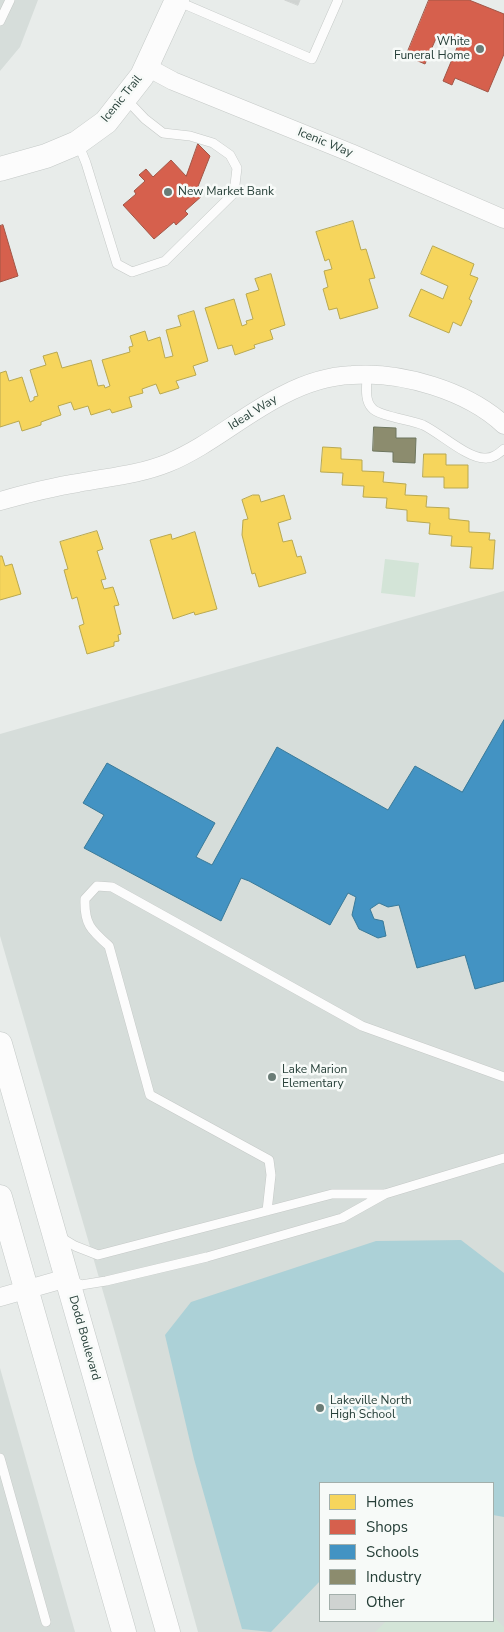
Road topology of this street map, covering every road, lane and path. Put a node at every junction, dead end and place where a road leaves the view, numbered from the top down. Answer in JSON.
{"nodes":[{"id":1,"x":10,"y":0,"type":"edge"},
{"id":2,"x":177,"y":0,"type":"edge"},
{"id":3,"x":338,"y":0,"type":"edge"},
{"id":4,"x":0,"y":21,"type":"edge"},
{"id":5,"x":147,"y":67,"type":"junction"},
{"id":6,"x":125,"y":98,"type":"junction"},
{"id":7,"x":77,"y":143,"type":"junction"},
{"id":8,"x":0,"y":169,"type":"edge"},
{"id":9,"x":504,"y":219,"type":"edge"},
{"id":10,"x":367,"y":374,"type":"junction"},
{"id":11,"x":504,"y":425,"type":"edge"},
{"id":12,"x":504,"y":449,"type":"edge"},
{"id":13,"x":0,"y":501,"type":"edge"},
{"id":14,"x":0,"y":1044,"type":"edge"},
{"id":15,"x":504,"y":1076,"type":"edge"},
{"id":16,"x":504,"y":1158,"type":"edge"},
{"id":17,"x":385,"y":1194,"type":"junction"},
{"id":18,"x":0,"y":1196,"type":"edge"},
{"id":19,"x":267,"y":1211,"type":"junction"},
{"id":20,"x":54,"y":1234,"type":"junction"},
{"id":21,"x":67,"y":1278,"type":"junction"},
{"id":22,"x":26,"y":1290,"type":"junction"},
{"id":23,"x":0,"y":1297,"type":"edge"},
{"id":24,"x":0,"y":1458,"type":"edge"},
{"id":25,"x":46,"y":1622,"type":"dead end"},
{"id":26,"x":124,"y":1632,"type":"edge"},
{"id":27,"x":168,"y":1632,"type":"edge"}],
"edges":[{"from":1,"to":4,"type":"lane"},
{"from":2,"to":3,"type":"lane"},
{"from":2,"to":5,"type":"main road","name":"Icenic Trail"},
{"from":5,"to":6,"type":"main road","name":"Icenic Trail"},
{"from":5,"to":9,"type":"street","name":"Icenic Way"},
{"from":6,"to":7,"type":"main road","name":"Icenic Trail"},
{"from":6,"to":7,"type":"lane"},
{"from":7,"to":8,"type":"main road","name":"Icenic Trail"},
{"from":10,"to":11,"type":"street","name":"Ideal Way"},
{"from":10,"to":12,"type":"lane"},
{"from":10,"to":13,"type":"street","name":"Ideal Way"},
{"from":14,"to":20,"type":"main road","name":"Dodd Boulevard"},
{"from":15,"to":19,"type":"lane"},
{"from":16,"to":17,"type":"lane"},
{"from":17,"to":19,"type":"lane"},
{"from":17,"to":21,"type":"lane"},
{"from":18,"to":22,"type":"main road"},
{"from":19,"to":20,"type":"lane"},
{"from":20,"to":21,"type":"main road","name":"Dodd Boulevard"},
{"from":21,"to":22,"type":"street"},
{"from":21,"to":27,"type":"main road","name":"Dodd Boulevard"},
{"from":22,"to":23,"type":"street"},
{"from":22,"to":26,"type":"main road"},
{"from":24,"to":25,"type":"lane"}]}
